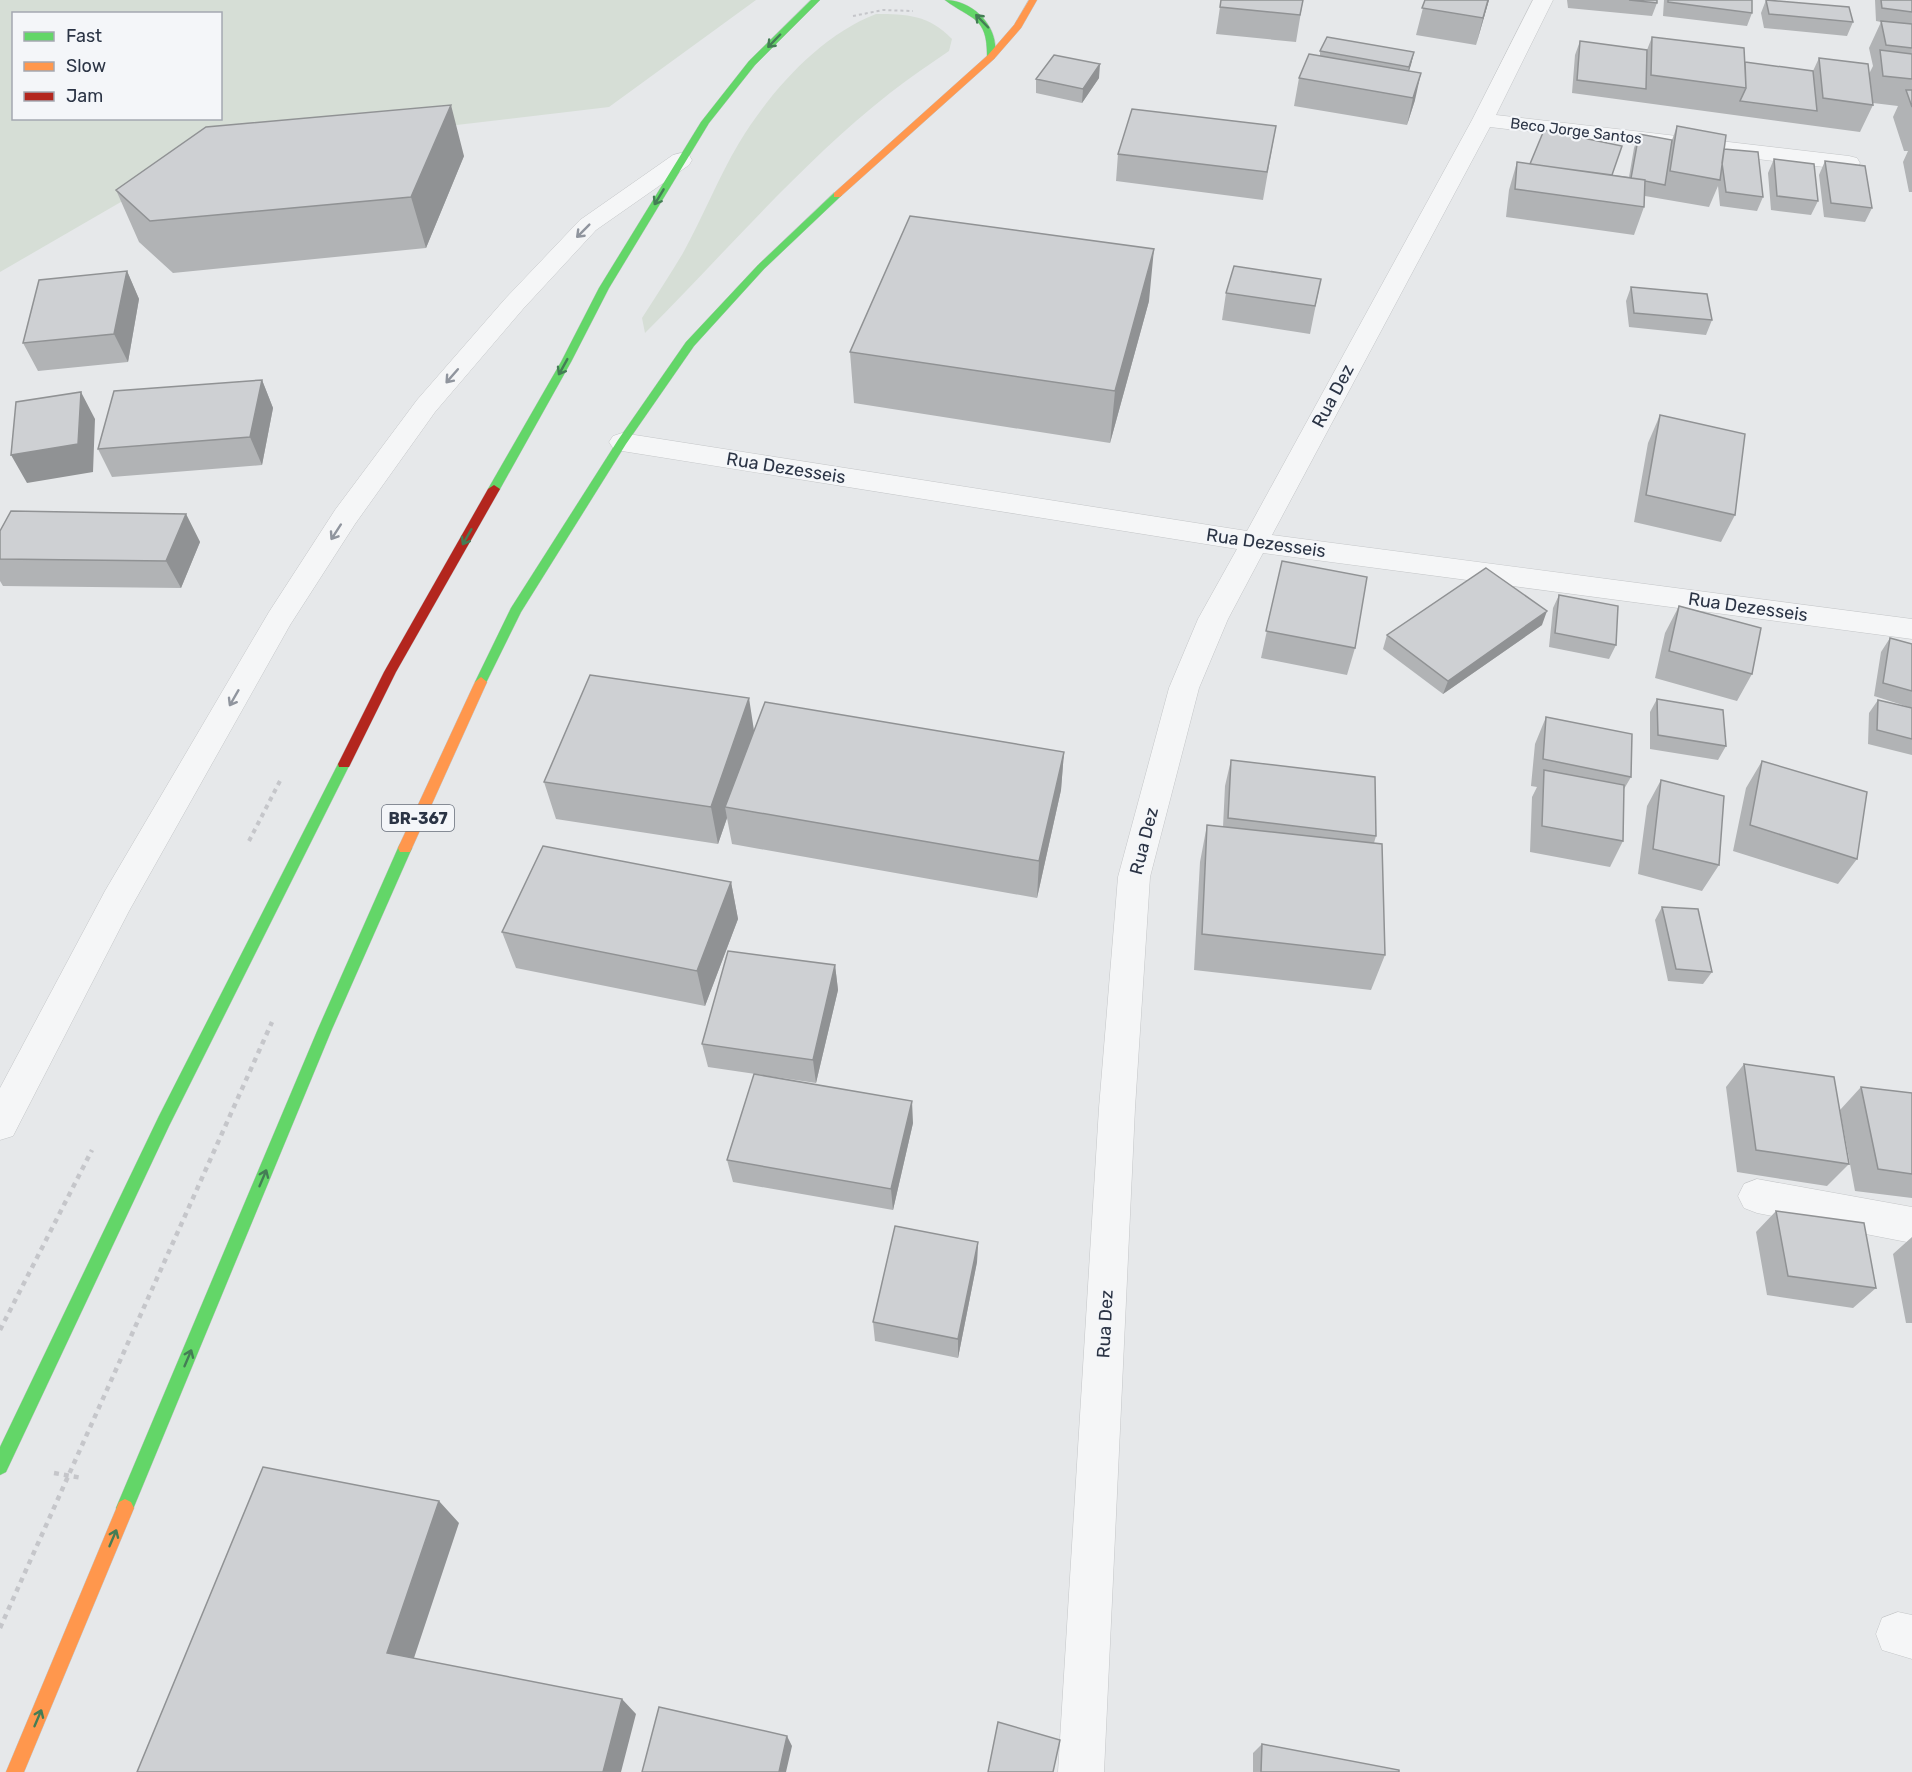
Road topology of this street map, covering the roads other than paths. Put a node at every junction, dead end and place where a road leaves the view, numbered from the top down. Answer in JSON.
{"nodes":[{"id":1,"x":816,"y":0,"type":"edge"},
{"id":2,"x":830,"y":0,"type":"edge"},
{"id":3,"x":949,"y":0,"type":"edge"},
{"id":4,"x":1033,"y":0,"type":"edge"},
{"id":5,"x":1543,"y":0,"type":"edge"},
{"id":6,"x":803,"y":10,"type":"junction"},
{"id":7,"x":991,"y":57,"type":"junction"},
{"id":8,"x":1483,"y":120,"type":"junction"},
{"id":9,"x":681,"y":160,"type":"junction"},
{"id":10,"x":1849,"y":163,"type":"edge"},
{"id":11,"x":622,"y":442,"type":"junction"},
{"id":12,"x":1255,"y":542,"type":"junction"},
{"id":13,"x":1912,"y":629,"type":"edge"},
{"id":14,"x":0,"y":1124,"type":"edge"},
{"id":15,"x":1757,"y":1196,"type":"dead end"},
{"id":16,"x":1912,"y":1225,"type":"edge"},
{"id":17,"x":1,"y":1464,"type":"edge"},
{"id":18,"x":15,"y":1772,"type":"edge"},
{"id":19,"x":1081,"y":1772,"type":"edge"}],
"edges":[{"from":1,"to":6,"type":"main road"},
{"from":2,"to":6,"type":"main road"},
{"from":7,"to":3,"type":"main road","one_way":true},
{"from":4,"to":7,"type":"main road","number":"BR-367"},
{"from":5,"to":8,"type":"street","name":"Rua Dez"},
{"from":6,"to":9,"type":"main road","one_way":true},
{"from":7,"to":11,"type":"main road","number":"BR-367"},
{"from":8,"to":10,"type":"street","name":"Beco Jorge Santos"},
{"from":8,"to":12,"type":"street","name":"Rua Dez"},
{"from":9,"to":14,"type":"street","one_way":true},
{"from":9,"to":17,"type":"main road","one_way":true},
{"from":11,"to":12,"type":"street","name":"Rua Dezesseis"},
{"from":18,"to":11,"type":"main road","number":"BR-367","one_way":true},
{"from":12,"to":13,"type":"street","name":"Rua Dezesseis"},
{"from":12,"to":19,"type":"street","name":"Rua Dez"},
{"from":15,"to":16,"type":"street"}]}
